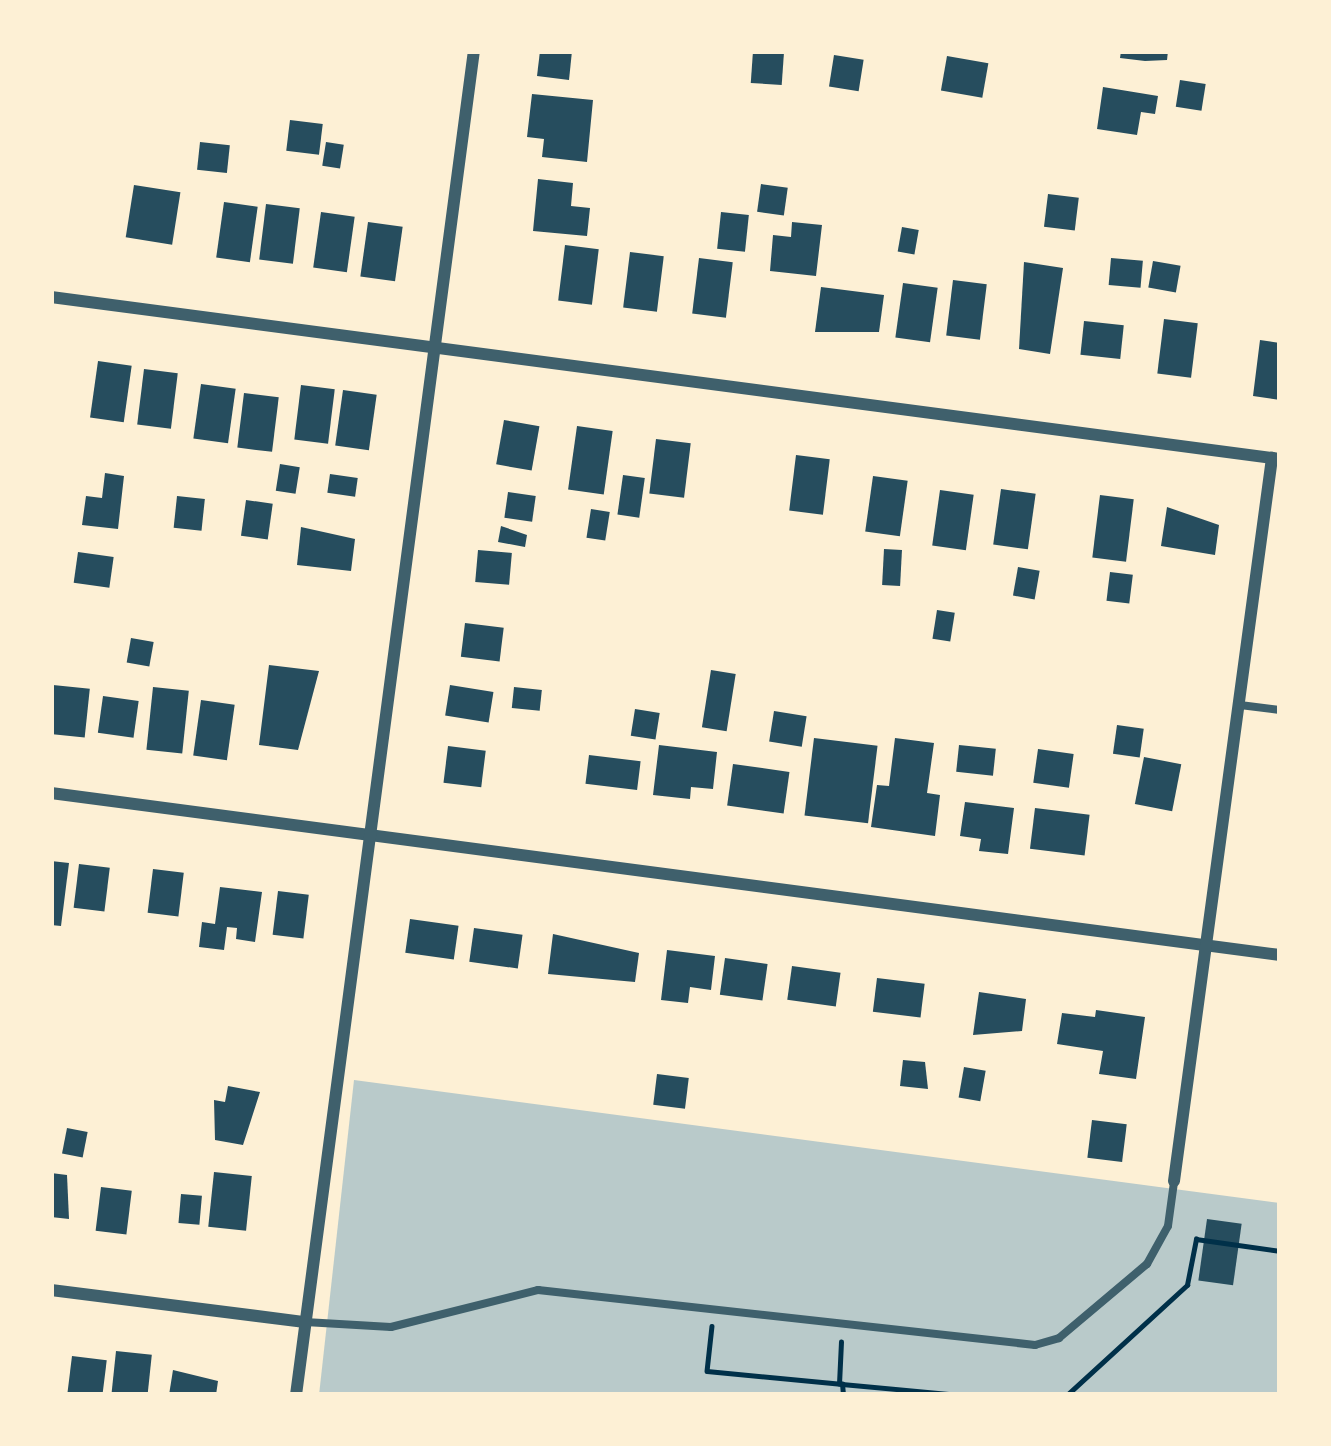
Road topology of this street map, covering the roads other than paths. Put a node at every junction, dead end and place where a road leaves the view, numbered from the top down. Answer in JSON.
{"nodes":[{"id":1,"x":474,"y":51,"type":"edge"},
{"id":2,"x":51,"y":297,"type":"edge"},
{"id":3,"x":437,"y":347,"type":"junction"},
{"id":4,"x":1276,"y":459,"type":"edge"},
{"id":5,"x":1239,"y":705,"type":"junction"},
{"id":6,"x":1280,"y":710,"type":"edge"},
{"id":7,"x":51,"y":793,"type":"edge"},
{"id":8,"x":370,"y":835,"type":"junction"},
{"id":9,"x":1206,"y":945,"type":"junction"},
{"id":10,"x":1280,"y":956,"type":"edge"},
{"id":11,"x":1174,"y":1180,"type":"joint"},
{"id":12,"x":51,"y":1290,"type":"edge"},
{"id":13,"x":305,"y":1322,"type":"junction"},
{"id":14,"x":296,"y":1395,"type":"edge"}],
"edges":[{"from":1,"to":3,"type":"street"},
{"from":2,"to":3,"type":"street"},
{"from":3,"to":4,"type":"street"},
{"from":3,"to":8,"type":"street"},
{"from":4,"to":5,"type":"street"},
{"from":5,"to":6,"type":"lane"},
{"from":5,"to":9,"type":"street"},
{"from":7,"to":8,"type":"street"},
{"from":8,"to":9,"type":"street"},
{"from":8,"to":13,"type":"street"},
{"from":9,"to":10,"type":"street"},
{"from":9,"to":11,"type":"street"},
{"from":11,"to":13,"type":"lane"},
{"from":12,"to":13,"type":"street"},
{"from":13,"to":14,"type":"street"}]}
